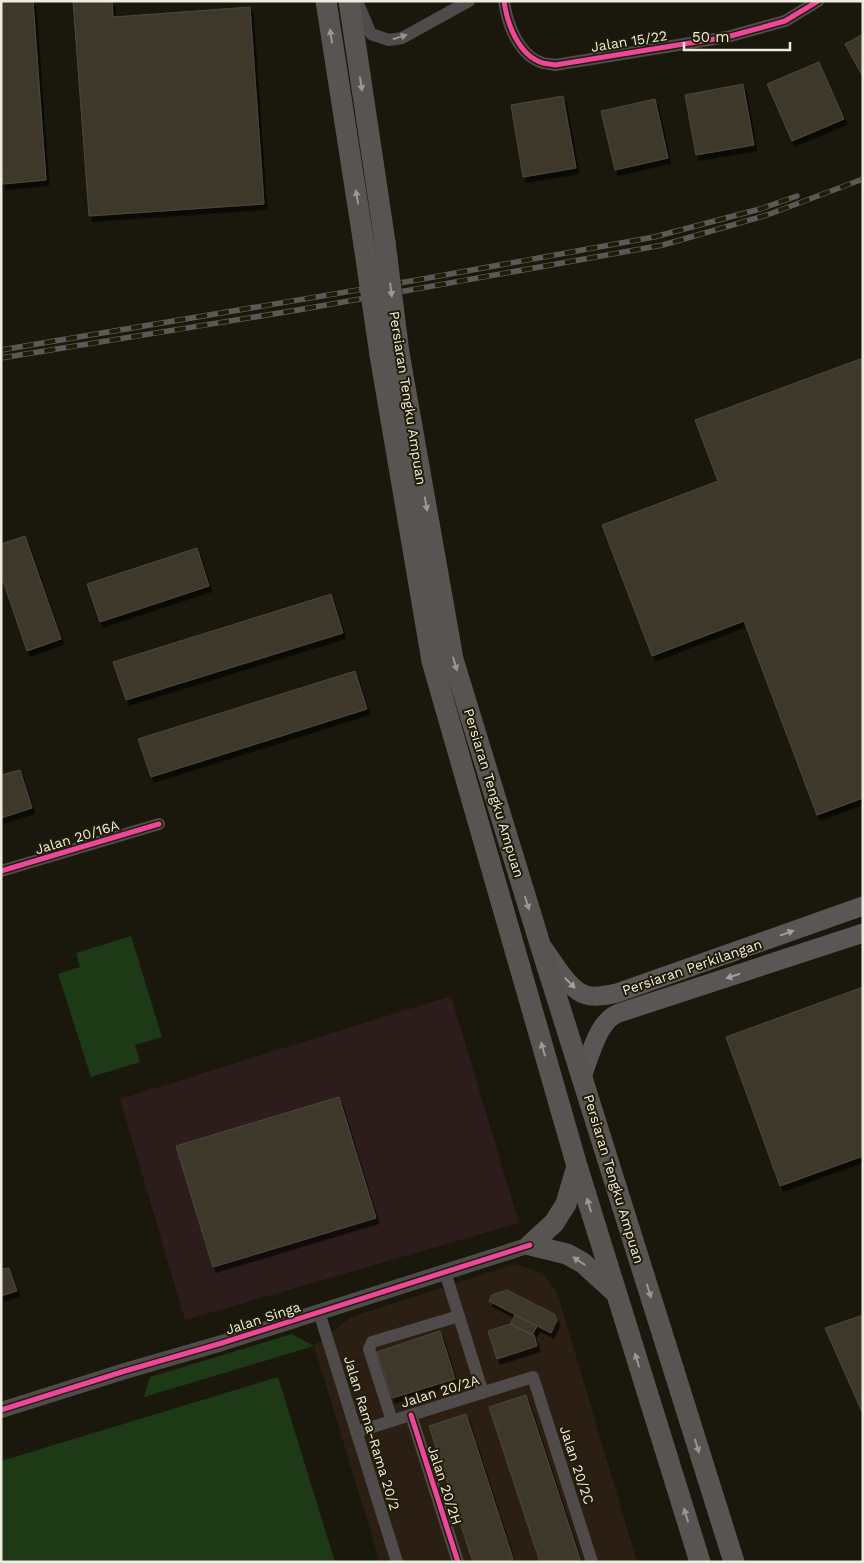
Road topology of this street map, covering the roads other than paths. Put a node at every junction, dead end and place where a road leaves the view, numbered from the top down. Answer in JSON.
{"nodes":[{"id":1,"x":326,"y":1,"type":"edge"},
{"id":2,"x":349,"y":1,"type":"edge"},
{"id":3,"x":357,"y":1,"type":"edge"},
{"id":4,"x":469,"y":1,"type":"edge"},
{"id":5,"x":504,"y":1,"type":"edge"},
{"id":6,"x":818,"y":1,"type":"edge"},
{"id":7,"x":375,"y":243,"type":"junction"},
{"id":8,"x":389,"y":354,"type":"junction"},
{"id":9,"x":159,"y":824,"type":"dead end"},
{"id":10,"x":1,"y":871,"type":"edge"},
{"id":11,"x":863,"y":906,"type":"edge"},
{"id":12,"x":863,"y":933,"type":"edge"},
{"id":13,"x":540,"y":944,"type":"junction"},
{"id":14,"x":582,"y":1078,"type":"junction"},
{"id":15,"x":576,"y":1166,"type":"junction"},
{"id":16,"x":530,"y":1244,"type":"junction"},
{"id":17,"x":445,"y":1272,"type":"junction"},
{"id":18,"x":616,"y":1293,"type":"junction"},
{"id":19,"x":319,"y":1312,"type":"junction"},
{"id":20,"x":459,"y":1316,"type":"junction"},
{"id":21,"x":533,"y":1377,"type":"joint"},
{"id":22,"x":483,"y":1393,"type":"junction"},
{"id":23,"x":1,"y":1410,"type":"edge"},
{"id":24,"x":411,"y":1415,"type":"junction"},
{"id":25,"x":392,"y":1421,"type":"junction"},
{"id":26,"x":356,"y":1432,"type":"junction"},
{"id":27,"x":397,"y":1562,"type":"edge"},
{"id":28,"x":458,"y":1562,"type":"edge"},
{"id":29,"x":592,"y":1562,"type":"edge"},
{"id":30,"x":700,"y":1562,"type":"edge"},
{"id":31,"x":734,"y":1562,"type":"edge"}],
"edges":[{"from":7,"to":1,"type":"main road","name":"Persiaran Tengku Ampuan","one_way":true},
{"from":2,"to":7,"type":"main road","name":"Persiaran Tengku Ampuan","one_way":true},
{"from":3,"to":4,"type":"street","one_way":true},
{"from":5,"to":6,"type":"street","name":"Jalan 15/22"},
{"from":7,"to":8,"type":"main road","name":"Persiaran Tengku Ampuan","bridge":true},
{"from":8,"to":13,"type":"main road","name":"Persiaran Tengku Ampuan","one_way":true},
{"from":15,"to":8,"type":"main road","name":"Persiaran Tengku Ampuan","one_way":true},
{"from":9,"to":10,"type":"street","name":"Jalan 20/16A"},
{"from":13,"to":11,"type":"main road","name":"Persiaran Perkilangan","one_way":true},
{"from":12,"to":14,"type":"main road","one_way":true},
{"from":13,"to":14,"type":"main road","name":"Persiaran Tengku Ampuan"},
{"from":14,"to":31,"type":"main road","name":"Persiaran Tengku Ampuan","one_way":true},
{"from":15,"to":16,"type":"main road"},
{"from":18,"to":15,"type":"main road","name":"Persiaran Tengku Ampuan","one_way":true},
{"from":16,"to":17,"type":"street","name":"Jalan Singa"},
{"from":18,"to":16,"type":"main road","one_way":true},
{"from":17,"to":19,"type":"street","name":"Jalan Singa"},
{"from":17,"to":20,"type":"street"},
{"from":30,"to":18,"type":"main road","name":"Persiaran Tengku Ampuan","one_way":true},
{"from":19,"to":23,"type":"street","name":"Jalan Singa"},
{"from":19,"to":26,"type":"street","name":"Jalan Rama-Rama 20/2"},
{"from":20,"to":22,"type":"street"},
{"from":20,"to":25,"type":"street"},
{"from":21,"to":22,"type":"street","name":"Jalan 20/2A"},
{"from":21,"to":29,"type":"street","name":"Jalan 20/2C"},
{"from":22,"to":24,"type":"street","name":"Jalan 20/2A"},
{"from":24,"to":25,"type":"street","name":"Jalan 20/2A"},
{"from":24,"to":28,"type":"street","name":"Jalan 20/2H"},
{"from":25,"to":26,"type":"street","name":"Jalan 20/2A"},
{"from":26,"to":27,"type":"street","name":"Jalan Rama-Rama 20/2"}]}
